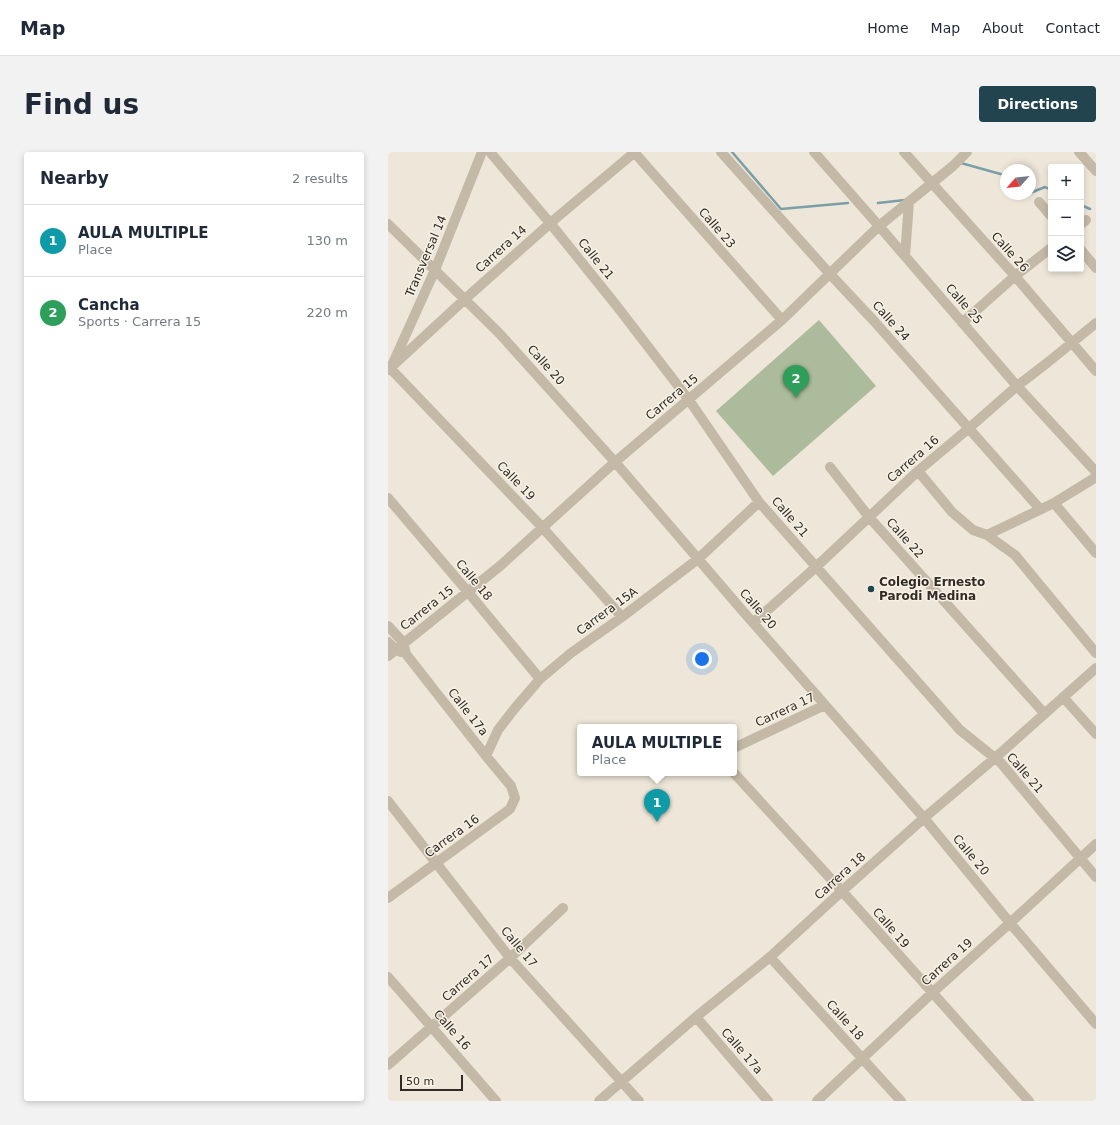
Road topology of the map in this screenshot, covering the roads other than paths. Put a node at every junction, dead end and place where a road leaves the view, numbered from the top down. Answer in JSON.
{"nodes":[{"id":1,"x":482,"y":152,"type":"edge"},
{"id":2,"x":490,"y":152,"type":"edge"},
{"id":3,"x":634,"y":152,"type":"edge"},
{"id":4,"x":722,"y":152,"type":"edge"},
{"id":5,"x":814,"y":152,"type":"edge"},
{"id":6,"x":904,"y":152,"type":"edge"},
{"id":7,"x":1079,"y":152,"type":"edge"},
{"id":8,"x":964,"y":155,"type":"edge"},
{"id":9,"x":1096,"y":171,"type":"edge"},
{"id":10,"x":931,"y":183,"type":"junction"},
{"id":11,"x":909,"y":202,"type":"junction"},
{"id":12,"x":1039,"y":202,"type":"dead end"},
{"id":13,"x":1048,"y":212,"type":"edge"},
{"id":14,"x":550,"y":223,"type":"junction"},
{"id":15,"x":388,"y":224,"type":"edge"},
{"id":16,"x":879,"y":226,"type":"junction"},
{"id":17,"x":1048,"y":250,"type":"edge"},
{"id":18,"x":1084,"y":254,"type":"edge"},
{"id":19,"x":905,"y":256,"type":"junction"},
{"id":20,"x":1096,"y":268,"type":"edge"},
{"id":21,"x":435,"y":270,"type":"junction"},
{"id":22,"x":829,"y":273,"type":"junction"},
{"id":23,"x":1015,"y":276,"type":"junction"},
{"id":24,"x":465,"y":299,"type":"junction"},
{"id":25,"x":782,"y":320,"type":"junction"},
{"id":26,"x":962,"y":322,"type":"junction"},
{"id":27,"x":1096,"y":323,"type":"edge"},
{"id":28,"x":1072,"y":342,"type":"junction"},
{"id":29,"x":389,"y":368,"type":"edge"},
{"id":30,"x":1096,"y":371,"type":"edge"},
{"id":31,"x":1017,"y":386,"type":"junction"},
{"id":32,"x":689,"y":400,"type":"junction"},
{"id":33,"x":968,"y":429,"type":"junction"},
{"id":34,"x":615,"y":462,"type":"junction"},
{"id":35,"x":830,"y":467,"type":"dead end"},
{"id":36,"x":918,"y":471,"type":"junction"},
{"id":37,"x":1096,"y":472,"type":"edge"},
{"id":38,"x":1096,"y":477,"type":"edge"},
{"id":39,"x":388,"y":498,"type":"edge"},
{"id":40,"x":759,"y":502,"type":"junction"},
{"id":41,"x":1054,"y":503,"type":"junction"},
{"id":42,"x":1040,"y":509,"type":"junction"},
{"id":43,"x":869,"y":517,"type":"junction"},
{"id":44,"x":542,"y":527,"type":"junction"},
{"id":45,"x":986,"y":535,"type":"junction"},
{"id":46,"x":1096,"y":553,"type":"edge"},
{"id":47,"x":698,"y":559,"type":"junction"},
{"id":48,"x":816,"y":567,"type":"junction"},
{"id":49,"x":468,"y":592,"type":"junction"},
{"id":50,"x":622,"y":617,"type":"junction"},
{"id":51,"x":753,"y":623,"type":"junction"},
{"id":52,"x":388,"y":626,"type":"edge"},
{"id":53,"x":403,"y":642,"type":"junction"},
{"id":54,"x":390,"y":649,"type":"edge"},
{"id":55,"x":1096,"y":653,"type":"edge"},
{"id":56,"x":406,"y":654,"type":"junction"},
{"id":57,"x":1096,"y":668,"type":"edge"},
{"id":58,"x":540,"y":679,"type":"junction"},
{"id":59,"x":1063,"y":696,"type":"junction"},
{"id":60,"x":825,"y":705,"type":"junction"},
{"id":61,"x":1044,"y":713,"type":"junction"},
{"id":62,"x":1096,"y":734,"type":"edge"},
{"id":63,"x":737,"y":747,"type":"edge"},
{"id":64,"x":486,"y":756,"type":"junction"},
{"id":65,"x":994,"y":758,"type":"junction"},
{"id":66,"x":737,"y":775,"type":"edge"},
{"id":67,"x":511,"y":786,"type":"joint"},
{"id":68,"x":388,"y":801,"type":"edge"},
{"id":69,"x":924,"y":818,"type":"junction"},
{"id":70,"x":1096,"y":844,"type":"edge"},
{"id":71,"x":1080,"y":859,"type":"junction"},
{"id":72,"x":436,"y":864,"type":"junction"},
{"id":73,"x":1096,"y":877,"type":"edge"},
{"id":74,"x":842,"y":891,"type":"junction"},
{"id":75,"x":388,"y":898,"type":"edge"},
{"id":76,"x":563,"y":908,"type":"dead end"},
{"id":77,"x":1010,"y":923,"type":"junction"},
{"id":78,"x":770,"y":957,"type":"junction"},
{"id":79,"x":510,"y":958,"type":"junction"},
{"id":80,"x":388,"y":977,"type":"edge"},
{"id":81,"x":932,"y":993,"type":"junction"},
{"id":82,"x":696,"y":1017,"type":"junction"},
{"id":83,"x":1096,"y":1024,"type":"edge"},
{"id":84,"x":431,"y":1026,"type":"junction"},
{"id":85,"x":863,"y":1058,"type":"junction"},
{"id":86,"x":388,"y":1065,"type":"edge"},
{"id":87,"x":622,"y":1082,"type":"junction"},
{"id":88,"x":496,"y":1101,"type":"edge"},
{"id":89,"x":599,"y":1101,"type":"edge"},
{"id":90,"x":639,"y":1101,"type":"edge"},
{"id":91,"x":768,"y":1101,"type":"edge"},
{"id":92,"x":817,"y":1101,"type":"edge"},
{"id":93,"x":901,"y":1101,"type":"edge"},
{"id":94,"x":1029,"y":1101,"type":"edge"}],
"edges":[{"from":1,"to":21,"type":"street","name":"Transversal 14"},
{"from":2,"to":14,"type":"street","name":"Calle 21"},
{"from":3,"to":14,"type":"street","name":"Carrera 14"},
{"from":3,"to":25,"type":"street","name":"Calle 23"},
{"from":4,"to":22,"type":"street","name":"Calle 24"},
{"from":5,"to":16,"type":"street","name":"Calle 25"},
{"from":6,"to":10,"type":"street","name":"Calle 26"},
{"from":7,"to":9,"type":"street"},
{"from":8,"to":10,"type":"street","name":"Carrera 15"},
{"from":10,"to":11,"type":"street","name":"Carrera 15"},
{"from":10,"to":23,"type":"street","name":"Calle 26"},
{"from":11,"to":16,"type":"street","name":"Carrera 15"},
{"from":11,"to":19,"type":"street"},
{"from":12,"to":13,"type":"street"},
{"from":14,"to":24,"type":"street","name":"Carrera 14"},
{"from":14,"to":32,"type":"street","name":"Calle 21"},
{"from":15,"to":21,"type":"street","name":"Calle 20"},
{"from":16,"to":19,"type":"street","name":"Calle 25"},
{"from":16,"to":22,"type":"street","name":"Carrera 15"},
{"from":17,"to":23,"type":"street"},
{"from":18,"to":20,"type":"street"},
{"from":19,"to":26,"type":"street","name":"Calle 25"},
{"from":21,"to":24,"type":"street","name":"Calle 20"},
{"from":21,"to":29,"type":"street","name":"Transversal 14"},
{"from":22,"to":25,"type":"street","name":"Carrera 15"},
{"from":22,"to":33,"type":"street","name":"Calle 24"},
{"from":23,"to":26,"type":"street"},
{"from":23,"to":28,"type":"street","name":"Calle 26"},
{"from":24,"to":29,"type":"street","name":"Carrera 14"},
{"from":24,"to":34,"type":"street","name":"Calle 20"},
{"from":25,"to":32,"type":"street","name":"Carrera 15"},
{"from":26,"to":31,"type":"street","name":"Calle 25"},
{"from":27,"to":28,"type":"street","name":"Carrera 16"},
{"from":28,"to":30,"type":"street","name":"Calle 26"},
{"from":28,"to":31,"type":"street","name":"Carrera 16"},
{"from":29,"to":44,"type":"street","name":"Calle 19"},
{"from":31,"to":33,"type":"street","name":"Carrera 16"},
{"from":31,"to":37,"type":"street","name":"Calle 25"},
{"from":32,"to":34,"type":"street","name":"Carrera 15"},
{"from":32,"to":40,"type":"street","name":"Calle 21"},
{"from":33,"to":36,"type":"street","name":"Carrera 16"},
{"from":33,"to":42,"type":"street","name":"Calle 24"},
{"from":34,"to":44,"type":"street","name":"Carrera 15"},
{"from":34,"to":47,"type":"street","name":"Calle 20"},
{"from":35,"to":43,"type":"street","name":"Calle 22"},
{"from":36,"to":43,"type":"street","name":"Carrera 16"},
{"from":36,"to":45,"type":"street"},
{"from":38,"to":41,"type":"street"},
{"from":39,"to":49,"type":"street","name":"Calle 18"},
{"from":40,"to":47,"type":"street","name":"Carrera 15A"},
{"from":40,"to":48,"type":"street","name":"Calle 21"},
{"from":41,"to":42,"type":"street"},
{"from":41,"to":46,"type":"street"},
{"from":42,"to":45,"type":"street"},
{"from":43,"to":48,"type":"street","name":"Carrera 16"},
{"from":43,"to":61,"type":"street","name":"Calle 22"},
{"from":44,"to":49,"type":"street","name":"Carrera 15"},
{"from":44,"to":50,"type":"street","name":"Calle 19"},
{"from":45,"to":55,"type":"street"},
{"from":47,"to":50,"type":"street","name":"Carrera 15A"},
{"from":47,"to":51,"type":"street","name":"Calle 20"},
{"from":48,"to":51,"type":"street","name":"Carrera 16"},
{"from":48,"to":65,"type":"street","name":"Calle 21"},
{"from":49,"to":53,"type":"street","name":"Carrera 15"},
{"from":49,"to":58,"type":"street","name":"Calle 18"},
{"from":50,"to":58,"type":"street","name":"Carrera 15A"},
{"from":51,"to":60,"type":"street","name":"Calle 20"},
{"from":52,"to":53,"type":"street","name":"Calle 17a"},
{"from":53,"to":54,"type":"street","name":"Carrera 15"},
{"from":53,"to":56,"type":"street","name":"Calle 17a"},
{"from":54,"to":56,"type":"street","name":"Calle 17a"},
{"from":56,"to":64,"type":"street","name":"Calle 17a"},
{"from":57,"to":59,"type":"street","name":"Carrera 18"},
{"from":58,"to":64,"type":"street","name":"Carrera 15A"},
{"from":59,"to":61,"type":"street","name":"Carrera 18"},
{"from":59,"to":62,"type":"street"},
{"from":60,"to":63,"type":"street","name":"Carrera 17"},
{"from":60,"to":69,"type":"street","name":"Calle 20"},
{"from":61,"to":65,"type":"street","name":"Carrera 18"},
{"from":64,"to":67,"type":"street","name":"Calle 17a"},
{"from":65,"to":69,"type":"street","name":"Carrera 18"},
{"from":65,"to":71,"type":"street","name":"Calle 21"},
{"from":66,"to":74,"type":"street","name":"Calle 19"},
{"from":67,"to":72,"type":"street","name":"Carrera 16"},
{"from":68,"to":72,"type":"street","name":"Calle 17"},
{"from":69,"to":74,"type":"street","name":"Carrera 18"},
{"from":69,"to":77,"type":"street","name":"Calle 20"},
{"from":70,"to":71,"type":"street","name":"Carrera 19"},
{"from":71,"to":73,"type":"street","name":"Calle 21"},
{"from":71,"to":77,"type":"street","name":"Carrera 19"},
{"from":72,"to":75,"type":"street","name":"Carrera 16"},
{"from":72,"to":79,"type":"street","name":"Calle 17"},
{"from":74,"to":78,"type":"street","name":"Carrera 18"},
{"from":74,"to":81,"type":"street","name":"Calle 19"},
{"from":76,"to":79,"type":"street","name":"Carrera 17"},
{"from":77,"to":81,"type":"street","name":"Carrera 19"},
{"from":77,"to":83,"type":"street","name":"Calle 20"},
{"from":78,"to":82,"type":"street","name":"Carrera 18"},
{"from":78,"to":85,"type":"street","name":"Calle 18"},
{"from":79,"to":84,"type":"street","name":"Carrera 17"},
{"from":79,"to":87,"type":"street","name":"Calle 17"},
{"from":80,"to":84,"type":"street","name":"Calle 16"},
{"from":81,"to":85,"type":"street","name":"Carrera 19"},
{"from":81,"to":94,"type":"street","name":"Calle 19"},
{"from":82,"to":87,"type":"street","name":"Carrera 18"},
{"from":82,"to":91,"type":"street","name":"Calle 17a"},
{"from":84,"to":86,"type":"street","name":"Carrera 17"},
{"from":84,"to":88,"type":"street","name":"Calle 16"},
{"from":85,"to":92,"type":"street","name":"Carrera 19"},
{"from":85,"to":93,"type":"street","name":"Calle 18"},
{"from":87,"to":89,"type":"street","name":"Carrera 18"},
{"from":87,"to":90,"type":"street","name":"Calle 17"}]}
